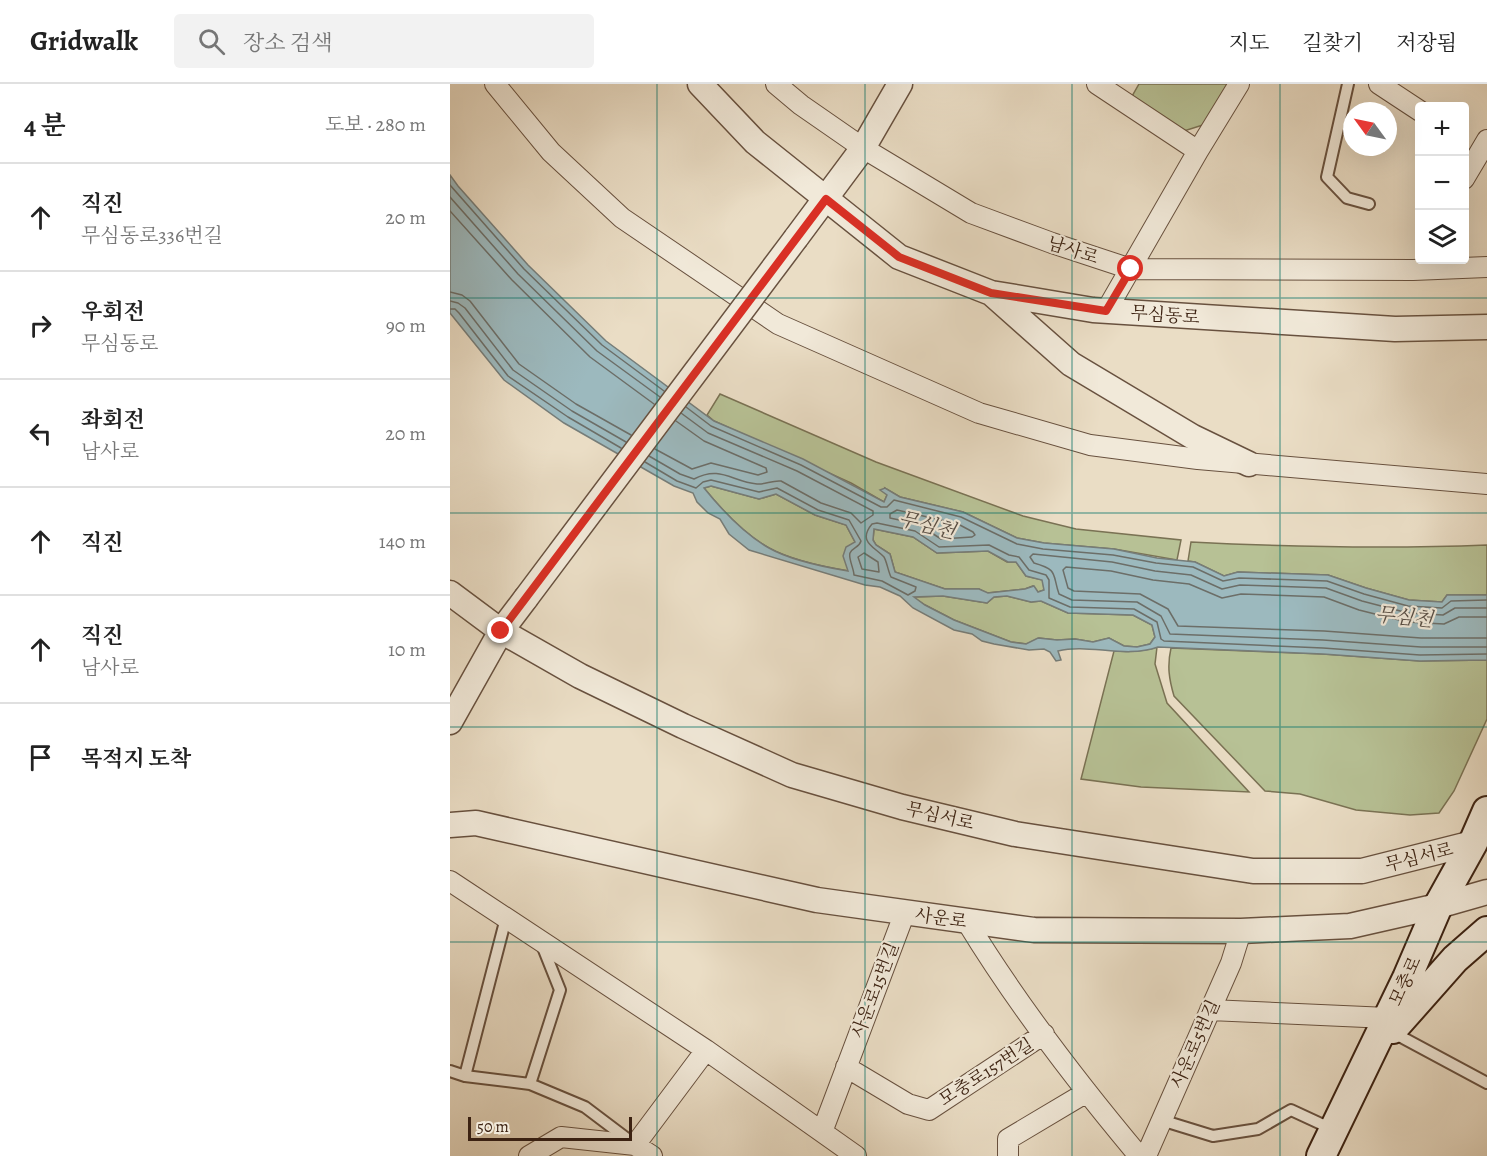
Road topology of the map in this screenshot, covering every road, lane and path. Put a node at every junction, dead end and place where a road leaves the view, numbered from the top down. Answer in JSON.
{"nodes":[{"id":1,"x":495,"y":84,"type":"edge"},
{"id":2,"x":700,"y":84,"type":"edge"},
{"id":3,"x":776,"y":84,"type":"edge"},
{"id":4,"x":900,"y":84,"type":"edge"},
{"id":5,"x":1097,"y":84,"type":"edge"},
{"id":6,"x":1239,"y":84,"type":"edge"},
{"id":7,"x":1348,"y":84,"type":"edge"},
{"id":8,"x":1379,"y":84,"type":"edge"},
{"id":9,"x":1415,"y":108,"type":"edge"},
{"id":10,"x":1477,"y":144,"type":"edge"},
{"id":11,"x":862,"y":148,"type":"junction"},
{"id":12,"x":1198,"y":151,"type":"junction"},
{"id":13,"x":1469,"y":165,"type":"edge"},
{"id":14,"x":826,"y":199,"type":"junction"},
{"id":15,"x":1369,"y":204,"type":"dead end"},
{"id":16,"x":1416,"y":264,"type":"edge"},
{"id":17,"x":1487,"y":267,"type":"edge"},
{"id":18,"x":1131,"y":269,"type":"junction"},
{"id":19,"x":991,"y":293,"type":"junction"},
{"id":20,"x":1106,"y":311,"type":"junction"},
{"id":21,"x":1487,"y":327,"type":"edge"},
{"id":22,"x":1249,"y":464,"type":"junction"},
{"id":23,"x":1487,"y":484,"type":"edge"},
{"id":24,"x":450,"y":593,"type":"edge"},
{"id":25,"x":501,"y":631,"type":"junction"},
{"id":26,"x":450,"y":722,"type":"edge"},
{"id":27,"x":450,"y":825,"type":"edge"},
{"id":28,"x":1479,"y":829,"type":"edge"},
{"id":29,"x":450,"y":881,"type":"edge"},
{"id":30,"x":1487,"y":892,"type":"edge"},
{"id":31,"x":1438,"y":906,"type":"junction"},
{"id":32,"x":905,"y":912,"type":"junction"},
{"id":33,"x":506,"y":918,"type":"junction"},
{"id":34,"x":967,"y":922,"type":"junction"},
{"id":35,"x":1241,"y":931,"type":"junction"},
{"id":36,"x":1487,"y":931,"type":"edge"},
{"id":37,"x":541,"y":940,"type":"junction"},
{"id":38,"x":1210,"y":1010,"type":"junction"},
{"id":39,"x":1390,"y":1025,"type":"junction"},
{"id":40,"x":1044,"y":1034,"type":"junction"},
{"id":41,"x":706,"y":1050,"type":"junction"},
{"id":42,"x":846,"y":1067,"type":"junction"},
{"id":43,"x":450,"y":1071,"type":"edge"},
{"id":44,"x":465,"y":1076,"type":"junction"},
{"id":45,"x":1487,"y":1083,"type":"edge"},
{"id":46,"x":530,"y":1084,"type":"junction"},
{"id":47,"x":1087,"y":1092,"type":"junction"},
{"id":48,"x":1161,"y":1120,"type":"junction"},
{"id":49,"x":1334,"y":1130,"type":"junction"},
{"id":50,"x":822,"y":1132,"type":"junction"},
{"id":51,"x":635,"y":1145,"type":"junction"},
{"id":52,"x":1008,"y":1148,"type":"edge"},
{"id":53,"x":529,"y":1156,"type":"edge"},
{"id":54,"x":652,"y":1156,"type":"edge"},
{"id":55,"x":856,"y":1156,"type":"edge"},
{"id":56,"x":1139,"y":1156,"type":"edge"},
{"id":57,"x":1146,"y":1156,"type":"edge"},
{"id":58,"x":1322,"y":1156,"type":"edge"}],
"edges":[{"from":1,"to":22,"type":"street"},
{"from":2,"to":14,"type":"street","name":"무심동로"},
{"from":3,"to":11,"type":"street","name":"남사로"},
{"from":4,"to":11,"type":"street"},
{"from":5,"to":12,"type":"street"},
{"from":6,"to":12,"type":"street"},
{"from":7,"to":15,"type":"lane"},
{"from":8,"to":9,"type":"street"},
{"from":10,"to":13,"type":"street"},
{"from":11,"to":14,"type":"street"},
{"from":11,"to":18,"type":"street","name":"남사로"},
{"from":12,"to":18,"type":"street"},
{"from":14,"to":19,"type":"street","name":"무심동로"},
{"from":14,"to":25,"type":"street","bridge":true},
{"from":16,"to":17,"type":"street","name":"남사로"},
{"from":16,"to":18,"type":"street","name":"남사로"},
{"from":18,"to":20,"type":"street"},
{"from":19,"to":20,"type":"street","name":"무심동로"},
{"from":19,"to":22,"type":"street"},
{"from":20,"to":21,"type":"street","name":"무심동로"},
{"from":22,"to":23,"type":"street"},
{"from":24,"to":25,"type":"street","name":"무심서로"},
{"from":25,"to":26,"type":"street"},
{"from":25,"to":28,"type":"street","name":"무심서로"},
{"from":27,"to":32,"type":"street","name":"사운로"},
{"from":28,"to":31,"type":"main road","name":"모충로"},
{"from":29,"to":33,"type":"street"},
{"from":30,"to":31,"type":"street"},
{"from":31,"to":35,"type":"street","name":"사운로"},
{"from":31,"to":39,"type":"main road","name":"모충로"},
{"from":32,"to":34,"type":"street","name":"사운로"},
{"from":32,"to":42,"type":"street","name":"사운로15번길"},
{"from":33,"to":37,"type":"street"},
{"from":33,"to":44,"type":"lane"},
{"from":34,"to":35,"type":"street","name":"사운로"},
{"from":34,"to":40,"type":"street","name":"모충로157번길"},
{"from":35,"to":38,"type":"street","name":"사운로5번길"},
{"from":36,"to":39,"type":"main road"},
{"from":37,"to":41,"type":"street"},
{"from":37,"to":46,"type":"lane"},
{"from":38,"to":39,"type":"street"},
{"from":38,"to":48,"type":"street","name":"사운로5번길"},
{"from":39,"to":45,"type":"lane"},
{"from":39,"to":49,"type":"main road"},
{"from":40,"to":42,"type":"street","name":"모충로157번길"},
{"from":40,"to":47,"type":"street","name":"모충로157번길"},
{"from":41,"to":50,"type":"street"},
{"from":41,"to":51,"type":"street"},
{"from":42,"to":50,"type":"street","name":"사운로15번길"},
{"from":43,"to":44,"type":"lane"},
{"from":44,"to":46,"type":"lane"},
{"from":46,"to":51,"type":"lane"},
{"from":47,"to":52,"type":"street"},
{"from":47,"to":56,"type":"street","name":"모충로157번길"},
{"from":48,"to":49,"type":"lane"},
{"from":48,"to":57,"type":"street","name":"사운로5번길"},
{"from":49,"to":58,"type":"main road"},
{"from":50,"to":55,"type":"street"},
{"from":51,"to":53,"type":"street"},
{"from":51,"to":54,"type":"street"}]}
